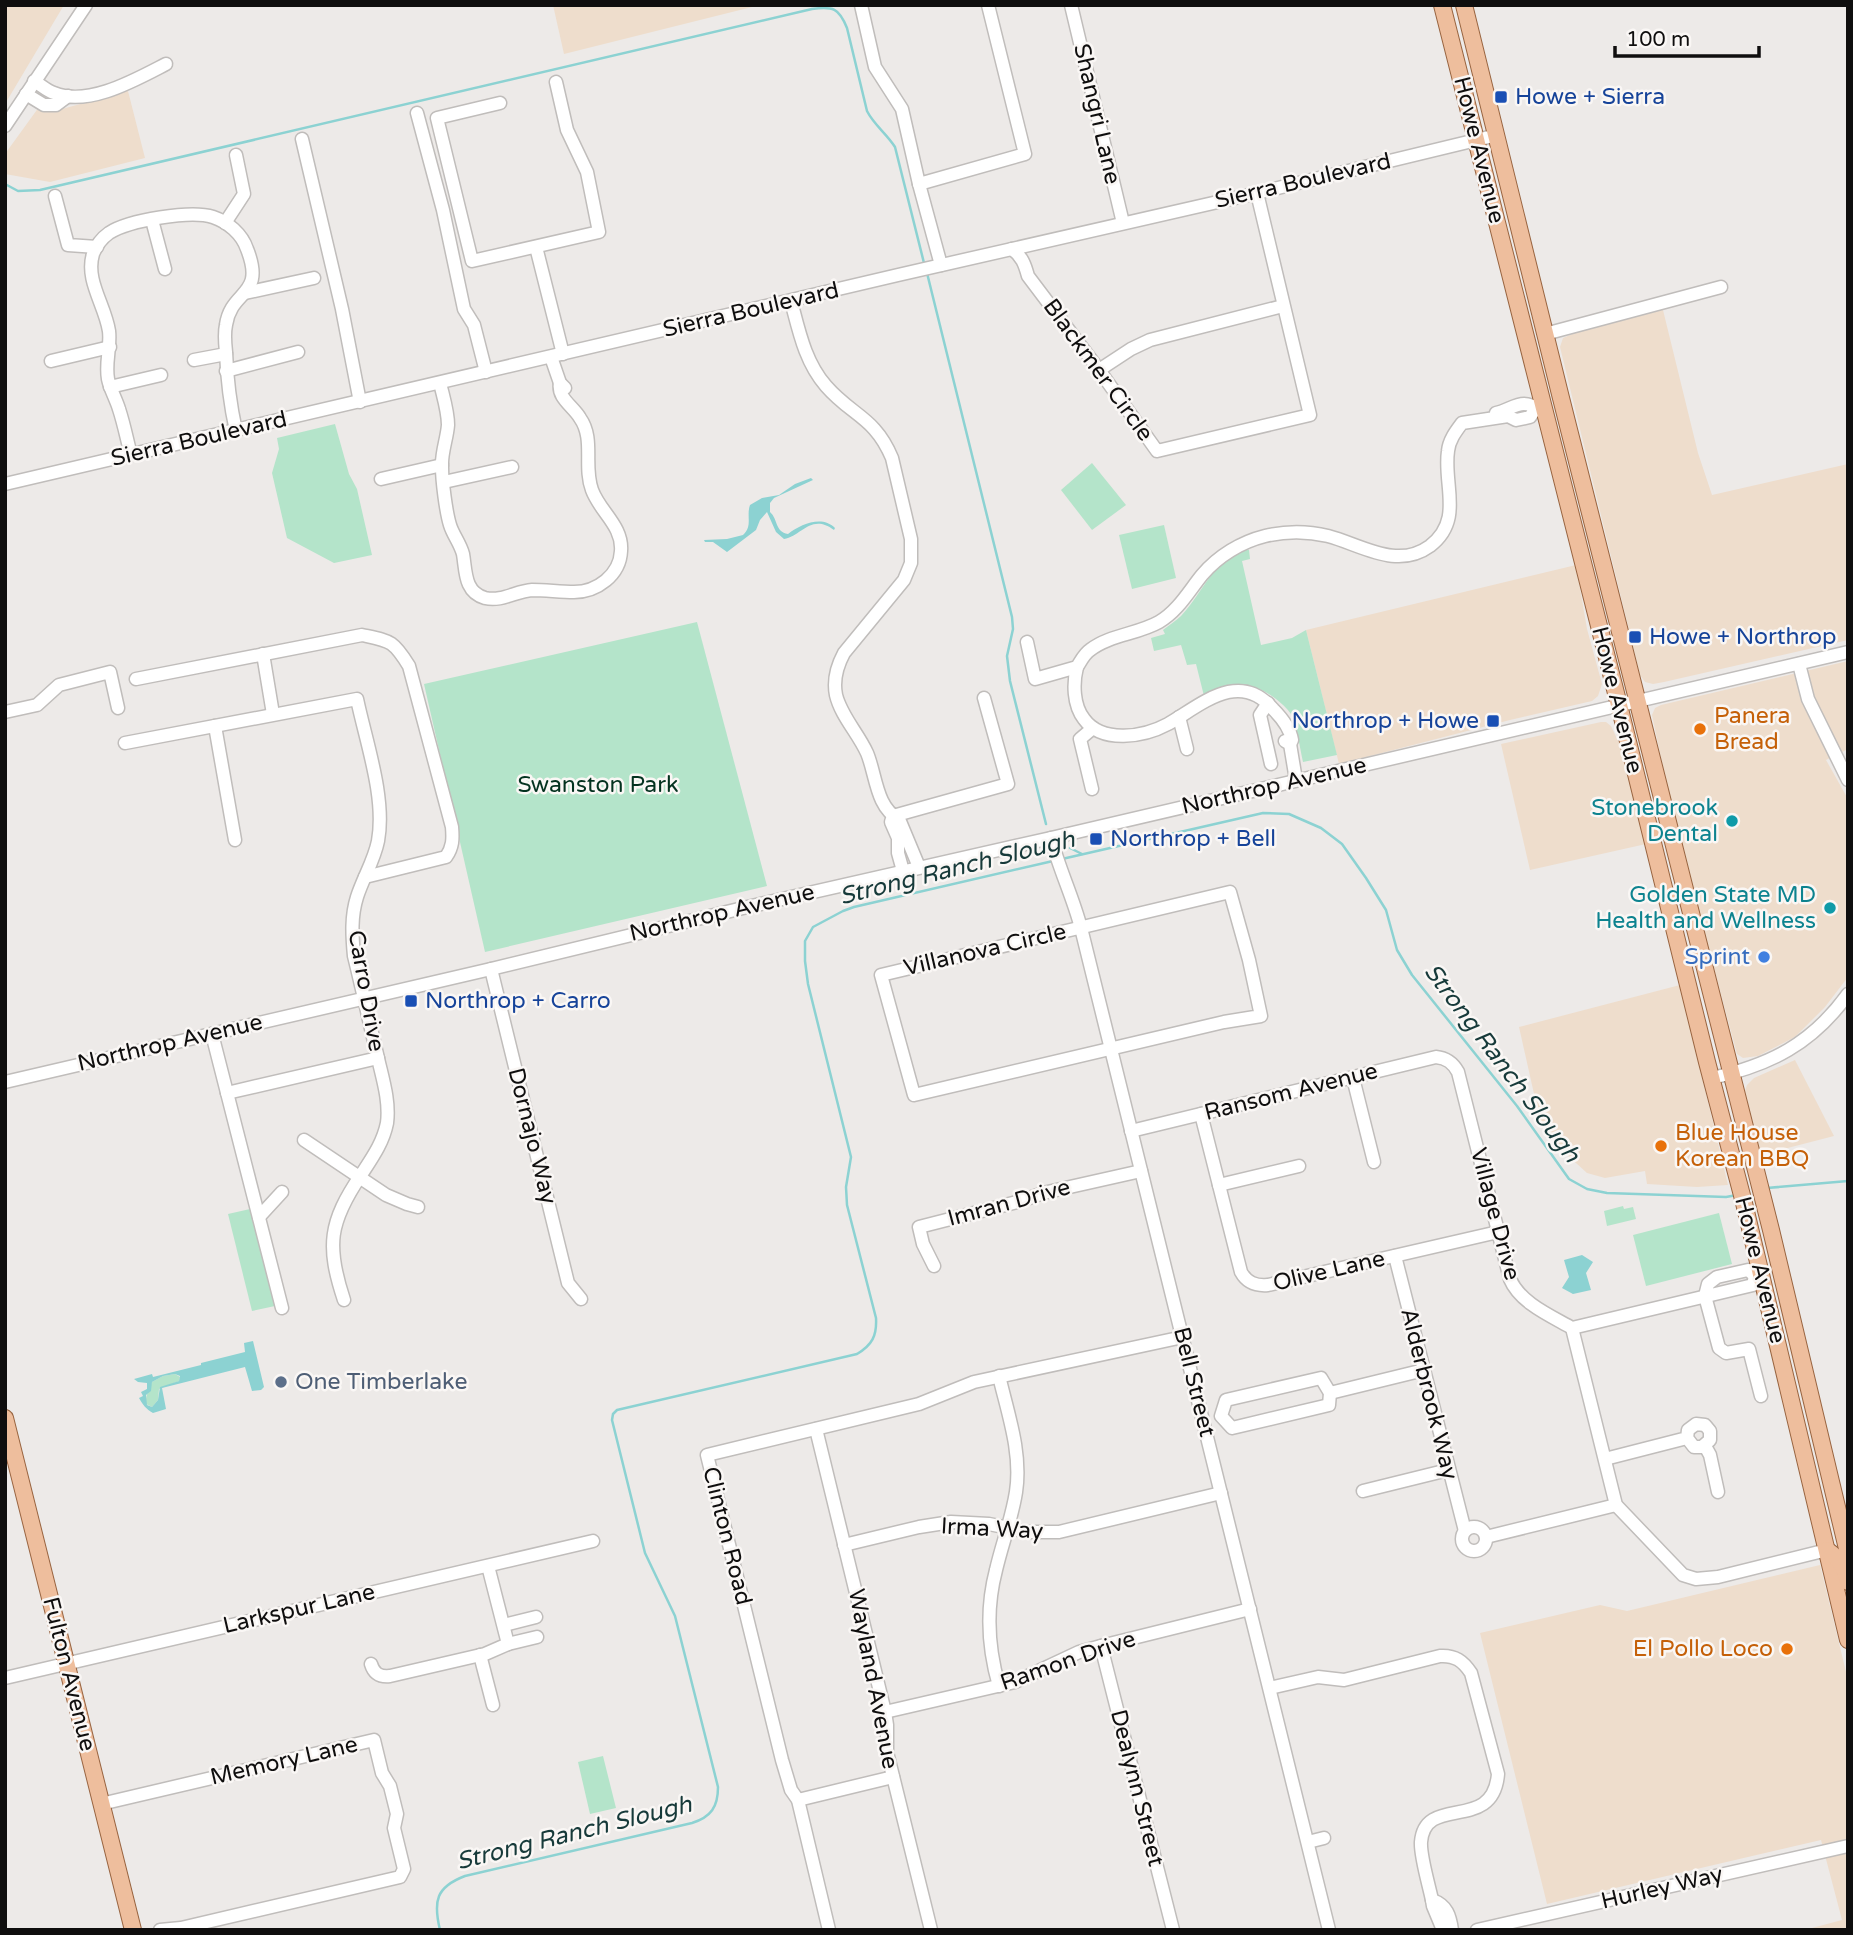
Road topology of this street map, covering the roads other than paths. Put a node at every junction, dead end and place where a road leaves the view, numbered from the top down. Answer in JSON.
{"nodes":[{"id":1,"x":86,"y":5,"type":"edge"},
{"id":2,"x":861,"y":5,"type":"edge"},
{"id":3,"x":988,"y":5,"type":"edge"},
{"id":4,"x":1072,"y":5,"type":"edge"},
{"id":5,"x":1443,"y":5,"type":"edge"},
{"id":6,"x":1464,"y":5,"type":"edge"},
{"id":7,"x":166,"y":64,"type":"dead end"},
{"id":8,"x":34,"y":81,"type":"junction"},
{"id":9,"x":556,"y":82,"type":"dead end"},
{"id":10,"x":26,"y":94,"type":"junction"},
{"id":11,"x":68,"y":96,"type":"junction"},
{"id":12,"x":500,"y":103,"type":"dead end"},
{"id":13,"x":417,"y":113,"type":"dead end"},
{"id":14,"x":5,"y":126,"type":"edge"},
{"id":15,"x":1497,"y":135,"type":"junction"},
{"id":16,"x":302,"y":139,"type":"dead end"},
{"id":17,"x":1477,"y":140,"type":"junction"},
{"id":18,"x":236,"y":155,"type":"dead end"},
{"id":19,"x":919,"y":184,"type":"junction"},
{"id":20,"x":1257,"y":193,"type":"junction"},
{"id":21,"x":55,"y":196,"type":"dead end"},
{"id":22,"x":152,"y":219,"type":"junction"},
{"id":23,"x":225,"y":223,"type":"junction"},
{"id":24,"x":1123,"y":223,"type":"junction"},
{"id":25,"x":1503,"y":246,"type":"junction"},
{"id":26,"x":97,"y":247,"type":"junction"},
{"id":27,"x":536,"y":247,"type":"junction"},
{"id":28,"x":1012,"y":249,"type":"junction"},
{"id":29,"x":931,"y":267,"type":"junction"},
{"id":30,"x":165,"y":269,"type":"dead end"},
{"id":31,"x":314,"y":278,"type":"dead end"},
{"id":32,"x":1721,"y":287,"type":"dead end"},
{"id":33,"x":245,"y":293,"type":"junction"},
{"id":34,"x":791,"y":301,"type":"junction"},
{"id":35,"x":1283,"y":306,"type":"junction"},
{"id":36,"x":1545,"y":334,"type":"junction"},
{"id":37,"x":110,"y":347,"type":"junction"},
{"id":38,"x":298,"y":352,"type":"dead end"},
{"id":39,"x":226,"y":354,"type":"junction"},
{"id":40,"x":557,"y":356,"type":"junction"},
{"id":41,"x":51,"y":360,"type":"dead end"},
{"id":42,"x":194,"y":360,"type":"dead end"},
{"id":43,"x":1099,"y":370,"type":"junction"},
{"id":44,"x":226,"y":371,"type":"junction"},
{"id":45,"x":486,"y":372,"type":"junction"},
{"id":46,"x":161,"y":375,"type":"dead end"},
{"id":47,"x":440,"y":383,"type":"junction"},
{"id":48,"x":110,"y":387,"type":"junction"},
{"id":49,"x":360,"y":402,"type":"junction"},
{"id":50,"x":1539,"y":407,"type":"junction"},
{"id":51,"x":236,"y":431,"type":"junction"},
{"id":52,"x":131,"y":455,"type":"junction"},
{"id":53,"x":442,"y":465,"type":"junction"},
{"id":54,"x":512,"y":467,"type":"dead end"},
{"id":55,"x":1580,"y":473,"type":"junction"},
{"id":56,"x":381,"y":479,"type":"dead end"},
{"id":57,"x":444,"y":482,"type":"junction"},
{"id":58,"x":5,"y":484,"type":"edge"},
{"id":59,"x":1027,"y":642,"type":"dead end"},
{"id":60,"x":1848,"y":652,"type":"edge"},
{"id":61,"x":263,"y":654,"type":"junction"},
{"id":62,"x":1800,"y":664,"type":"junction"},
{"id":63,"x":1077,"y":667,"type":"junction"},
{"id":64,"x":136,"y":679,"type":"dead end"},
{"id":65,"x":984,"y":698,"type":"dead end"},
{"id":66,"x":1637,"y":701,"type":"junction"},
{"id":67,"x":1268,"y":703,"type":"junction"},
{"id":68,"x":1619,"y":705,"type":"junction"},
{"id":69,"x":118,"y":708,"type":"dead end"},
{"id":70,"x":5,"y":712,"type":"edge"},
{"id":71,"x":273,"y":714,"type":"junction"},
{"id":72,"x":1179,"y":717,"type":"junction"},
{"id":73,"x":215,"y":726,"type":"junction"},
{"id":74,"x":1093,"y":728,"type":"junction"},
{"id":75,"x":125,"y":743,"type":"dead end"},
{"id":76,"x":1186,"y":749,"type":"dead end"},
{"id":77,"x":1271,"y":764,"type":"dead end"},
{"id":78,"x":1296,"y":780,"type":"junction"},
{"id":79,"x":1848,"y":780,"type":"edge"},
{"id":80,"x":1092,"y":789,"type":"dead end"},
{"id":81,"x":893,"y":816,"type":"junction"},
{"id":82,"x":902,"y":837,"type":"junction"},
{"id":83,"x":1051,"y":838,"type":"junction"},
{"id":84,"x":235,"y":840,"type":"dead end"},
{"id":85,"x":919,"y":867,"type":"junction"},
{"id":86,"x":903,"y":871,"type":"junction"},
{"id":87,"x":365,"y":877,"type":"junction"},
{"id":88,"x":1081,"y":928,"type":"junction"},
{"id":89,"x":491,"y":969,"type":"junction"},
{"id":90,"x":1848,"y":994,"type":"edge"},
{"id":91,"x":364,"y":998,"type":"junction"},
{"id":92,"x":1844,"y":1009,"type":"edge"},
{"id":93,"x":212,"y":1034,"type":"junction"},
{"id":94,"x":1111,"y":1048,"type":"junction"},
{"id":95,"x":378,"y":1058,"type":"junction"},
{"id":96,"x":1451,"y":1062,"type":"joint"},
{"id":97,"x":1731,"y":1073,"type":"junction"},
{"id":98,"x":1353,"y":1078,"type":"junction"},
{"id":99,"x":1712,"y":1078,"type":"junction"},
{"id":100,"x":5,"y":1082,"type":"edge"},
{"id":101,"x":227,"y":1093,"type":"junction"},
{"id":102,"x":1201,"y":1114,"type":"junction"},
{"id":103,"x":1131,"y":1130,"type":"junction"},
{"id":104,"x":304,"y":1140,"type":"dead end"},
{"id":105,"x":1374,"y":1162,"type":"dead end"},
{"id":106,"x":1299,"y":1166,"type":"dead end"},
{"id":107,"x":1141,"y":1171,"type":"junction"},
{"id":108,"x":359,"y":1177,"type":"junction"},
{"id":109,"x":1219,"y":1185,"type":"junction"},
{"id":110,"x":282,"y":1192,"type":"dead end"},
{"id":111,"x":418,"y":1207,"type":"dead end"},
{"id":112,"x":1745,"y":1208,"type":"junction"},
{"id":113,"x":259,"y":1217,"type":"junction"},
{"id":114,"x":1498,"y":1232,"type":"junction"},
{"id":115,"x":1395,"y":1256,"type":"junction"},
{"id":116,"x":934,"y":1266,"type":"dead end"},
{"id":117,"x":1758,"y":1275,"type":"junction"},
{"id":118,"x":1782,"y":1275,"type":"junction"},
{"id":119,"x":1705,"y":1296,"type":"junction"},
{"id":120,"x":581,"y":1299,"type":"dead end"},
{"id":121,"x":344,"y":1300,"type":"dead end"},
{"id":122,"x":282,"y":1308,"type":"dead end"},
{"id":123,"x":1572,"y":1328,"type":"junction"},
{"id":124,"x":1793,"y":1328,"type":"junction"},
{"id":125,"x":1183,"y":1337,"type":"junction"},
{"id":126,"x":1424,"y":1370,"type":"junction"},
{"id":127,"x":999,"y":1376,"type":"junction"},
{"id":128,"x":1330,"y":1392,"type":"junction"},
{"id":129,"x":1761,"y":1396,"type":"dead end"},
{"id":130,"x":1221,"y":1416,"type":"junction"},
{"id":131,"x":5,"y":1418,"type":"edge"},
{"id":132,"x":1203,"y":1420,"type":"junction"},
{"id":133,"x":816,"y":1429,"type":"junction"},
{"id":134,"x":1687,"y":1438,"type":"junction"},
{"id":135,"x":1705,"y":1446,"type":"junction"},
{"id":136,"x":1605,"y":1459,"type":"junction"},
{"id":137,"x":1448,"y":1470,"type":"junction"},
{"id":138,"x":1363,"y":1491,"type":"dead end"},
{"id":139,"x":1718,"y":1492,"type":"dead end"},
{"id":140,"x":1221,"y":1493,"type":"junction"},
{"id":141,"x":1616,"y":1505,"type":"junction"},
{"id":142,"x":1007,"y":1528,"type":"junction"},
{"id":143,"x":1465,"y":1531,"type":"junction"},
{"id":144,"x":1486,"y":1537,"type":"junction"},
{"id":145,"x":593,"y":1541,"type":"dead end"},
{"id":146,"x":844,"y":1545,"type":"junction"},
{"id":147,"x":1827,"y":1550,"type":"junction"},
{"id":148,"x":1848,"y":1553,"type":"edge"},
{"id":149,"x":488,"y":1566,"type":"junction"},
{"id":150,"x":1848,"y":1582,"type":"edge"},
{"id":151,"x":1250,"y":1609,"type":"junction"},
{"id":152,"x":536,"y":1617,"type":"dead end"},
{"id":153,"x":504,"y":1625,"type":"junction"},
{"id":154,"x":537,"y":1637,"type":"dead end"},
{"id":155,"x":1848,"y":1640,"type":"edge"},
{"id":156,"x":508,"y":1644,"type":"junction"},
{"id":157,"x":1101,"y":1646,"type":"junction"},
{"id":158,"x":480,"y":1655,"type":"junction"},
{"id":159,"x":67,"y":1663,"type":"junction"},
{"id":160,"x":371,"y":1664,"type":"dead end"},
{"id":161,"x":5,"y":1678,"type":"edge"},
{"id":162,"x":999,"y":1686,"type":"junction"},
{"id":163,"x":1270,"y":1688,"type":"junction"},
{"id":164,"x":493,"y":1705,"type":"dead end"},
{"id":165,"x":885,"y":1712,"type":"junction"},
{"id":166,"x":893,"y":1777,"type":"junction"},
{"id":167,"x":797,"y":1800,"type":"junction"},
{"id":168,"x":101,"y":1804,"type":"junction"},
{"id":169,"x":1324,"y":1838,"type":"dead end"},
{"id":170,"x":1308,"y":1842,"type":"junction"},
{"id":171,"x":1848,"y":1846,"type":"edge"},
{"id":172,"x":1432,"y":1900,"type":"junction"},
{"id":173,"x":133,"y":1930,"type":"edge"},
{"id":174,"x":160,"y":1930,"type":"edge"},
{"id":175,"x":829,"y":1930,"type":"edge"},
{"id":176,"x":931,"y":1930,"type":"edge"},
{"id":177,"x":1172,"y":1930,"type":"edge"},
{"id":178,"x":1329,"y":1930,"type":"edge"},
{"id":179,"x":1443,"y":1930,"type":"edge"},
{"id":180,"x":1452,"y":1930,"type":"edge"},
{"id":181,"x":1477,"y":1930,"type":"edge"}],
"edges":[{"from":1,"to":8,"type":"street"},
{"from":2,"to":19,"type":"street"},
{"from":3,"to":19,"type":"street"},
{"from":4,"to":24,"type":"street","name":"Shangri Lane"},
{"from":5,"to":17,"type":"main road","name":"Howe Avenue"},
{"from":6,"to":15,"type":"main road","name":"Howe Avenue"},
{"from":7,"to":11,"type":"street"},
{"from":8,"to":10,"type":"street"},
{"from":8,"to":11,"type":"street"},
{"from":9,"to":27,"type":"street"},
{"from":10,"to":11,"type":"street"},
{"from":10,"to":14,"type":"street"},
{"from":12,"to":27,"type":"street"},
{"from":13,"to":45,"type":"street"},
{"from":15,"to":17,"type":"street","name":"Sierra Boulevard"},
{"from":15,"to":36,"type":"main road","name":"Howe Avenue"},
{"from":16,"to":49,"type":"street"},
{"from":17,"to":20,"type":"street","name":"Sierra Boulevard"},
{"from":17,"to":25,"type":"main road","name":"Howe Avenue"},
{"from":18,"to":23,"type":"street"},
{"from":19,"to":29,"type":"street"},
{"from":20,"to":24,"type":"street","name":"Sierra Boulevard"},
{"from":20,"to":35,"type":"street","name":"Blackmer Circle"},
{"from":21,"to":26,"type":"street"},
{"from":22,"to":23,"type":"street"},
{"from":22,"to":26,"type":"street"},
{"from":22,"to":30,"type":"street"},
{"from":23,"to":33,"type":"street"},
{"from":24,"to":28,"type":"street","name":"Sierra Boulevard"},
{"from":25,"to":36,"type":"main road"},
{"from":25,"to":50,"type":"main road","name":"Howe Avenue"},
{"from":26,"to":37,"type":"street"},
{"from":27,"to":40,"type":"street"},
{"from":28,"to":29,"type":"street","name":"Sierra Boulevard"},
{"from":28,"to":43,"type":"street","name":"Blackmer Circle"},
{"from":29,"to":34,"type":"street","name":"Sierra Boulevard"},
{"from":31,"to":33,"type":"street"},
{"from":32,"to":36,"type":"street"},
{"from":33,"to":39,"type":"street"},
{"from":34,"to":40,"type":"street","name":"Sierra Boulevard"},
{"from":34,"to":81,"type":"street"},
{"from":35,"to":43,"type":"street"},
{"from":35,"to":43,"type":"street","name":"Blackmer Circle"},
{"from":36,"to":55,"type":"main road","name":"Howe Avenue"},
{"from":37,"to":41,"type":"street"},
{"from":37,"to":48,"type":"street"},
{"from":38,"to":44,"type":"street"},
{"from":39,"to":42,"type":"street"},
{"from":39,"to":44,"type":"street"},
{"from":40,"to":45,"type":"street","name":"Sierra Boulevard"},
{"from":40,"to":57,"type":"street"},
{"from":44,"to":51,"type":"street"},
{"from":45,"to":47,"type":"street","name":"Sierra Boulevard"},
{"from":46,"to":48,"type":"street"},
{"from":47,"to":49,"type":"street","name":"Sierra Boulevard"},
{"from":47,"to":53,"type":"street"},
{"from":48,"to":52,"type":"street"},
{"from":49,"to":51,"type":"street","name":"Sierra Boulevard"},
{"from":50,"to":55,"type":"main road"},
{"from":50,"to":63,"type":"street"},
{"from":50,"to":68,"type":"main road","name":"Howe Avenue"},
{"from":51,"to":52,"type":"street","name":"Sierra Boulevard"},
{"from":52,"to":58,"type":"street","name":"Sierra Boulevard"},
{"from":53,"to":56,"type":"street"},
{"from":53,"to":57,"type":"street"},
{"from":54,"to":57,"type":"street"},
{"from":55,"to":66,"type":"main road","name":"Howe Avenue"},
{"from":59,"to":63,"type":"street"},
{"from":60,"to":62,"type":"street","name":"Northrop Avenue"},
{"from":61,"to":64,"type":"street"},
{"from":61,"to":71,"type":"street"},
{"from":61,"to":87,"type":"street"},
{"from":62,"to":66,"type":"street","name":"Northrop Avenue"},
{"from":62,"to":79,"type":"street"},
{"from":63,"to":74,"type":"street"},
{"from":65,"to":81,"type":"street"},
{"from":66,"to":68,"type":"street","name":"Northrop Avenue"},
{"from":66,"to":97,"type":"main road","name":"Howe Avenue"},
{"from":67,"to":72,"type":"street"},
{"from":67,"to":77,"type":"street"},
{"from":67,"to":78,"type":"street"},
{"from":68,"to":78,"type":"street","name":"Northrop Avenue"},
{"from":68,"to":99,"type":"main road","name":"Howe Avenue"},
{"from":69,"to":70,"type":"street"},
{"from":71,"to":73,"type":"street","name":"Carro Drive"},
{"from":71,"to":87,"type":"street","name":"Carro Drive"},
{"from":72,"to":74,"type":"street"},
{"from":72,"to":76,"type":"street"},
{"from":73,"to":75,"type":"street","name":"Carro Drive"},
{"from":73,"to":84,"type":"street"},
{"from":74,"to":80,"type":"street"},
{"from":78,"to":83,"type":"street","name":"Northrop Avenue"},
{"from":81,"to":82,"type":"street"},
{"from":82,"to":85,"type":"street"},
{"from":82,"to":86,"type":"street"},
{"from":83,"to":85,"type":"street","name":"Northrop Avenue"},
{"from":83,"to":88,"type":"street","name":"Bell Street"},
{"from":85,"to":86,"type":"street","name":"Northrop Avenue"},
{"from":86,"to":89,"type":"street","name":"Northrop Avenue"},
{"from":87,"to":91,"type":"street","name":"Carro Drive"},
{"from":88,"to":94,"type":"street","name":"Bell Street"},
{"from":88,"to":94,"type":"street"},
{"from":88,"to":94,"type":"street","name":"Villanova Circle"},
{"from":89,"to":91,"type":"street","name":"Northrop Avenue"},
{"from":89,"to":120,"type":"street","name":"Dornajo Way"},
{"from":90,"to":92,"type":"street"},
{"from":91,"to":93,"type":"street","name":"Northrop Avenue"},
{"from":91,"to":95,"type":"street","name":"Carro Drive"},
{"from":92,"to":97,"type":"street"},
{"from":93,"to":100,"type":"street","name":"Northrop Avenue"},
{"from":93,"to":101,"type":"street"},
{"from":94,"to":103,"type":"street","name":"Bell Street"},
{"from":95,"to":101,"type":"street"},
{"from":95,"to":108,"type":"street","name":"Carro Drive"},
{"from":96,"to":98,"type":"street","name":"Ransom Avenue"},
{"from":96,"to":114,"type":"street","name":"Village Drive"},
{"from":97,"to":99,"type":"street"},
{"from":97,"to":118,"type":"main road","name":"Howe Avenue"},
{"from":98,"to":102,"type":"street","name":"Ransom Avenue"},
{"from":98,"to":105,"type":"street"},
{"from":99,"to":112,"type":"main road","name":"Howe Avenue"},
{"from":101,"to":113,"type":"street"},
{"from":102,"to":103,"type":"street","name":"Ransom Avenue"},
{"from":102,"to":109,"type":"street","name":"Olive Lane"},
{"from":103,"to":107,"type":"street","name":"Bell Street"},
{"from":104,"to":108,"type":"street"},
{"from":106,"to":109,"type":"street"},
{"from":107,"to":116,"type":"street","name":"Imran Drive"},
{"from":107,"to":125,"type":"street","name":"Bell Street"},
{"from":108,"to":111,"type":"street"},
{"from":108,"to":121,"type":"street","name":"Carro Drive"},
{"from":109,"to":115,"type":"street","name":"Olive Lane"},
{"from":110,"to":113,"type":"street"},
{"from":112,"to":117,"type":"main road","name":"Howe Avenue"},
{"from":112,"to":118,"type":"main road"},
{"from":113,"to":122,"type":"street"},
{"from":114,"to":115,"type":"street","name":"Olive Lane"},
{"from":114,"to":123,"type":"street","name":"Village Drive"},
{"from":115,"to":126,"type":"street","name":"Alderbrook Way"},
{"from":117,"to":119,"type":"street"},
{"from":117,"to":124,"type":"main road"},
{"from":117,"to":147,"type":"main road","name":"Howe Avenue"},
{"from":118,"to":124,"type":"main road","name":"Howe Avenue"},
{"from":119,"to":123,"type":"street"},
{"from":119,"to":129,"type":"street"},
{"from":123,"to":136,"type":"street"},
{"from":124,"to":148,"type":"main road","name":"Howe Avenue"},
{"from":125,"to":127,"type":"street","name":"Clinton Road"},
{"from":125,"to":132,"type":"street","name":"Bell Street"},
{"from":126,"to":128,"type":"street"},
{"from":126,"to":137,"type":"street","name":"Alderbrook Way"},
{"from":127,"to":133,"type":"street","name":"Clinton Road"},
{"from":127,"to":142,"type":"street"},
{"from":128,"to":130,"type":"street"},
{"from":128,"to":130,"type":"street"},
{"from":130,"to":132,"type":"street"},
{"from":131,"to":159,"type":"main road","name":"Fulton Avenue"},
{"from":132,"to":140,"type":"street","name":"Bell Street"},
{"from":133,"to":146,"type":"street","name":"Wayland Avenue"},
{"from":133,"to":167,"type":"street","name":"Clinton Road"},
{"from":134,"to":135,"type":"street"},
{"from":134,"to":135,"type":"street"},
{"from":134,"to":136,"type":"street"},
{"from":135,"to":139,"type":"street"},
{"from":136,"to":141,"type":"street"},
{"from":137,"to":138,"type":"street"},
{"from":137,"to":143,"type":"street","name":"Alderbrook Way"},
{"from":140,"to":142,"type":"street","name":"Irma Way"},
{"from":140,"to":151,"type":"street","name":"Bell Street"},
{"from":141,"to":144,"type":"street","name":"Alderbrook Way"},
{"from":141,"to":147,"type":"street"},
{"from":142,"to":146,"type":"street","name":"Irma Way"},
{"from":142,"to":162,"type":"street"},
{"from":143,"to":144,"type":"street","name":"Alderbrook Way"},
{"from":143,"to":144,"type":"street","name":"Alderbrook Way"},
{"from":145,"to":149,"type":"street","name":"Larkspur Lane"},
{"from":146,"to":165,"type":"street","name":"Wayland Avenue"},
{"from":147,"to":150,"type":"main road"},
{"from":147,"to":155,"type":"main road","name":"Howe Avenue"},
{"from":149,"to":153,"type":"street"},
{"from":149,"to":159,"type":"street","name":"Larkspur Lane"},
{"from":151,"to":157,"type":"street","name":"Ramon Drive"},
{"from":151,"to":163,"type":"street","name":"Bell Street"},
{"from":152,"to":153,"type":"street"},
{"from":153,"to":156,"type":"street"},
{"from":154,"to":156,"type":"street"},
{"from":156,"to":158,"type":"street"},
{"from":157,"to":162,"type":"street","name":"Ramon Drive"},
{"from":157,"to":177,"type":"street","name":"Dealynn Street"},
{"from":158,"to":160,"type":"street"},
{"from":158,"to":164,"type":"street"},
{"from":159,"to":161,"type":"street","name":"Larkspur Lane"},
{"from":159,"to":168,"type":"main road","name":"Fulton Avenue"},
{"from":162,"to":165,"type":"street","name":"Ramon Drive"},
{"from":163,"to":170,"type":"street","name":"Bell Street"},
{"from":163,"to":172,"type":"street"},
{"from":165,"to":166,"type":"street","name":"Wayland Avenue"},
{"from":166,"to":167,"type":"street"},
{"from":166,"to":176,"type":"street","name":"Wayland Avenue"},
{"from":167,"to":175,"type":"street","name":"Clinton Road"},
{"from":168,"to":173,"type":"main road","name":"Fulton Avenue"},
{"from":168,"to":174,"type":"street","name":"Memory Lane"},
{"from":169,"to":170,"type":"street"},
{"from":170,"to":178,"type":"street","name":"Bell Street"},
{"from":171,"to":181,"type":"street","name":"Hurley Way"},
{"from":172,"to":179,"type":"street"},
{"from":172,"to":180,"type":"street"}]}
